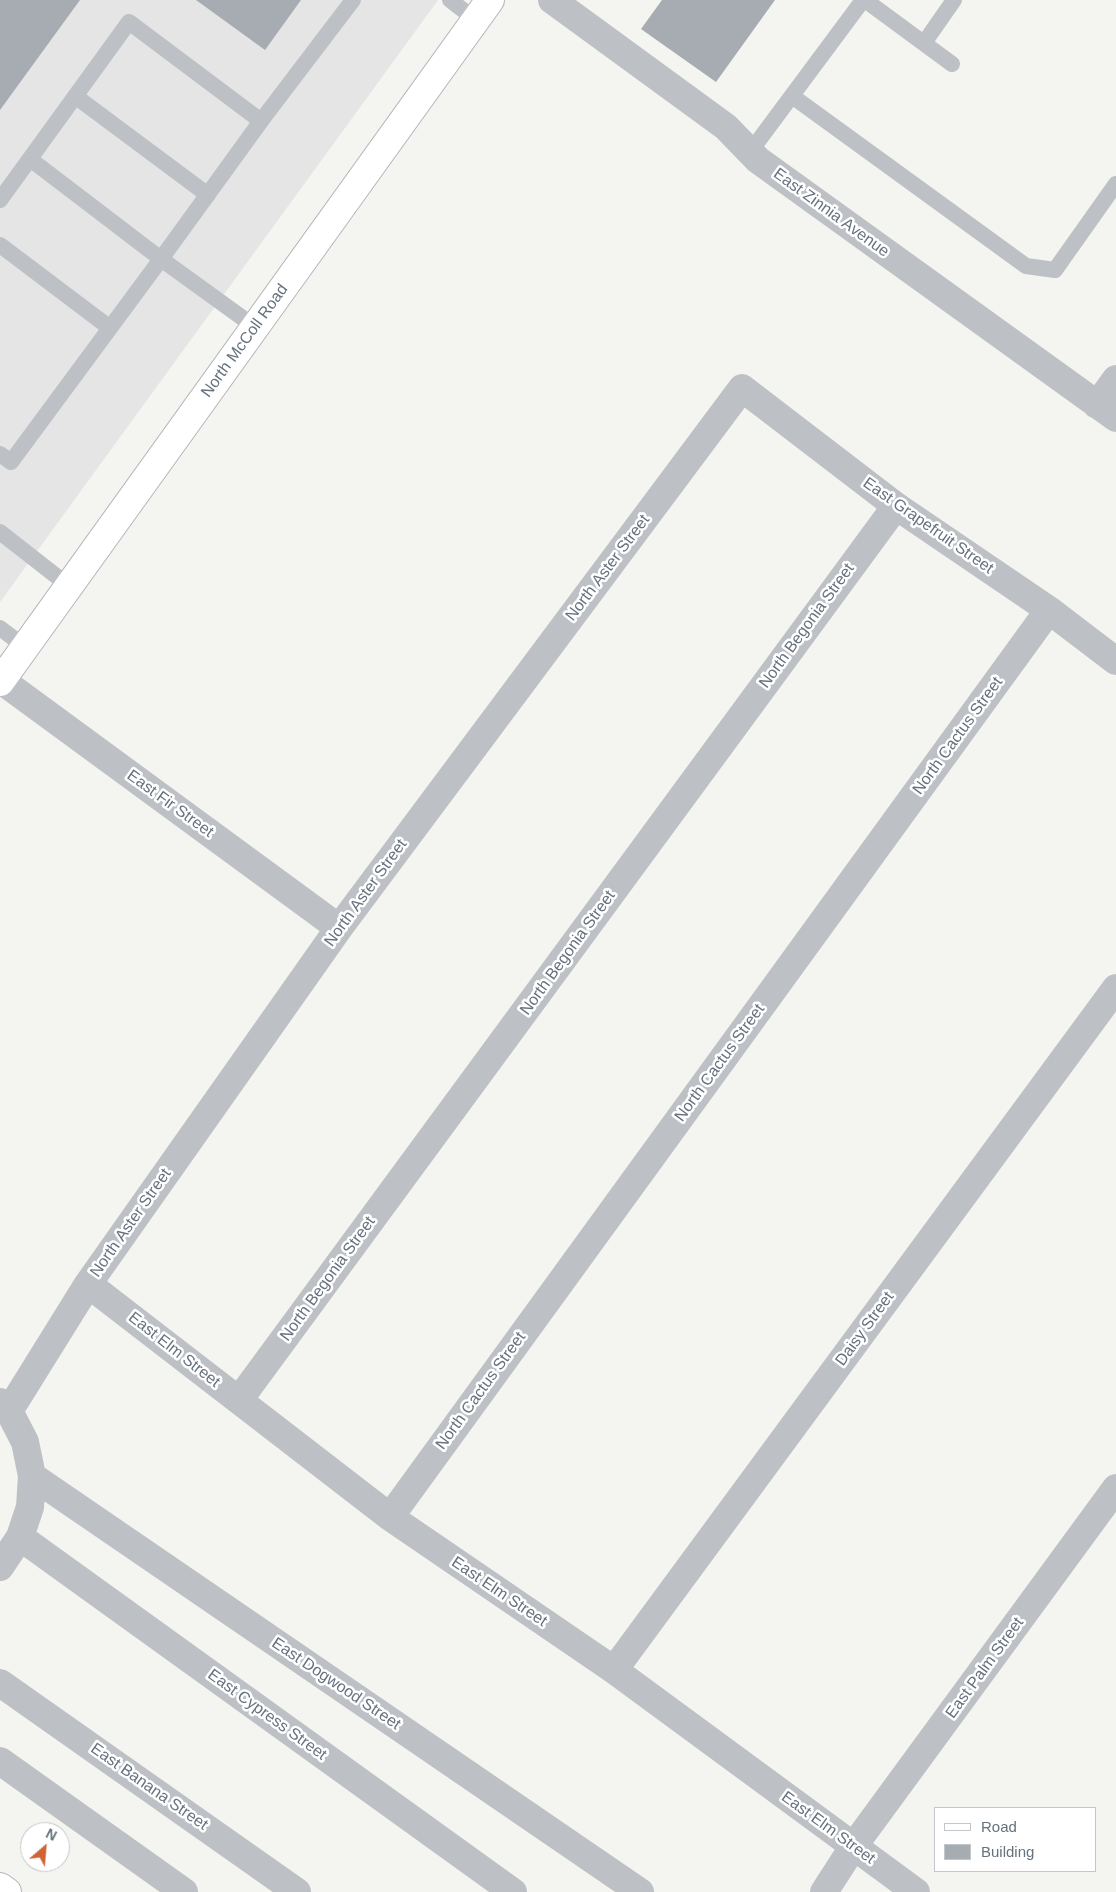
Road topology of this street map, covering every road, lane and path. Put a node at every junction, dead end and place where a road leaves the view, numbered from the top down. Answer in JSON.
{"nodes":[{"id":1,"x":353,"y":0,"type":"edge"},
{"id":2,"x":450,"y":0,"type":"edge"},
{"id":3,"x":552,"y":0,"type":"edge"},
{"id":4,"x":864,"y":0,"type":"edge"},
{"id":5,"x":954,"y":0,"type":"edge"},
{"id":6,"x":483,"y":10,"type":"edge"},
{"id":7,"x":924,"y":43,"type":"junction"},
{"id":8,"x":952,"y":64,"type":"dead end"},
{"id":9,"x":75,"y":96,"type":"junction"},
{"id":10,"x":792,"y":96,"type":"junction"},
{"id":11,"x":261,"y":120,"type":"junction"},
{"id":12,"x":750,"y":152,"type":"junction"},
{"id":13,"x":30,"y":159,"type":"junction"},
{"id":14,"x":1115,"y":189,"type":"edge"},
{"id":15,"x":208,"y":195,"type":"junction"},
{"id":16,"x":0,"y":200,"type":"edge"},
{"id":17,"x":0,"y":245,"type":"edge"},
{"id":18,"x":161,"y":259,"type":"junction"},
{"id":19,"x":255,"y":327,"type":"junction"},
{"id":20,"x":110,"y":328,"type":"junction"},
{"id":21,"x":1116,"y":379,"type":"edge"},
{"id":22,"x":742,"y":388,"type":"joint"},
{"id":23,"x":1107,"y":412,"type":"edge"},
{"id":24,"x":0,"y":454,"type":"edge"},
{"id":25,"x":896,"y":506,"type":"junction"},
{"id":26,"x":0,"y":532,"type":"edge"},
{"id":27,"x":69,"y":586,"type":"junction"},
{"id":28,"x":1049,"y":610,"type":"junction"},
{"id":29,"x":0,"y":628,"type":"edge"},
{"id":30,"x":25,"y":647,"type":"junction"},
{"id":31,"x":1116,"y":662,"type":"edge"},
{"id":32,"x":1,"y":681,"type":"edge"},
{"id":33,"x":339,"y":928,"type":"junction"},
{"id":34,"x":1116,"y":988,"type":"edge"},
{"id":35,"x":88,"y":1284,"type":"junction"},
{"id":36,"x":239,"y":1400,"type":"junction"},
{"id":37,"x":4,"y":1406,"type":"edge"},
{"id":38,"x":32,"y":1476,"type":"junction"},
{"id":39,"x":1116,"y":1488,"type":"edge"},
{"id":40,"x":390,"y":1517,"type":"junction"},
{"id":41,"x":20,"y":1537,"type":"junction"},
{"id":42,"x":0,"y":1566,"type":"edge"},
{"id":43,"x":614,"y":1670,"type":"junction"},
{"id":44,"x":0,"y":1682,"type":"edge"},
{"id":45,"x":0,"y":1760,"type":"edge"},
{"id":46,"x":853,"y":1847,"type":"junction"},
{"id":47,"x":0,"y":1887,"type":"edge"},
{"id":48,"x":7,"y":1892,"type":"edge"},
{"id":49,"x":184,"y":1892,"type":"edge"},
{"id":50,"x":297,"y":1892,"type":"edge"},
{"id":51,"x":513,"y":1892,"type":"edge"},
{"id":52,"x":640,"y":1892,"type":"edge"},
{"id":53,"x":824,"y":1892,"type":"edge"},
{"id":54,"x":916,"y":1892,"type":"edge"}],
"edges":[{"from":1,"to":11,"type":"lane"},
{"from":2,"to":6,"type":"lane"},
{"from":3,"to":12,"type":"street","name":"East Zinnia Avenue"},
{"from":4,"to":7,"type":"lane"},
{"from":4,"to":10,"type":"lane"},
{"from":5,"to":7,"type":"lane"},
{"from":6,"to":19,"type":"main road","name":"North McColl Road"},
{"from":7,"to":8,"type":"lane"},
{"from":9,"to":11,"type":"lane"},
{"from":9,"to":13,"type":"lane"},
{"from":9,"to":15,"type":"lane"},
{"from":10,"to":12,"type":"lane"},
{"from":10,"to":14,"type":"lane"},
{"from":11,"to":15,"type":"lane"},
{"from":12,"to":23,"type":"street","name":"East Zinnia Avenue"},
{"from":13,"to":16,"type":"lane"},
{"from":13,"to":18,"type":"lane"},
{"from":15,"to":18,"type":"lane"},
{"from":17,"to":20,"type":"lane"},
{"from":18,"to":19,"type":"lane"},
{"from":18,"to":20,"type":"lane"},
{"from":19,"to":27,"type":"main road","name":"North McColl Road"},
{"from":20,"to":24,"type":"lane"},
{"from":21,"to":23,"type":"street"},
{"from":22,"to":25,"type":"street","name":"East Grapefruit Street"},
{"from":22,"to":33,"type":"street","name":"North Aster Street"},
{"from":25,"to":28,"type":"street","name":"East Grapefruit Street"},
{"from":25,"to":36,"type":"street","name":"North Begonia Street"},
{"from":26,"to":27,"type":"lane"},
{"from":27,"to":30,"type":"main road","name":"North McColl Road"},
{"from":28,"to":31,"type":"street","name":"East Grapefruit Street"},
{"from":28,"to":40,"type":"street","name":"North Cactus Street"},
{"from":29,"to":30,"type":"lane"},
{"from":30,"to":32,"type":"main road","name":"North McColl Road"},
{"from":32,"to":33,"type":"street","name":"East Fir Street"},
{"from":33,"to":35,"type":"street","name":"North Aster Street"},
{"from":34,"to":43,"type":"street","name":"Daisy Street"},
{"from":35,"to":36,"type":"street","name":"East Elm Street"},
{"from":35,"to":37,"type":"street","name":"North Aster Street"},
{"from":36,"to":40,"type":"street","name":"East Elm Street"},
{"from":37,"to":38,"type":"street"},
{"from":38,"to":41,"type":"street"},
{"from":38,"to":52,"type":"street","name":"East Dogwood Street"},
{"from":39,"to":46,"type":"street","name":"East Palm Street"},
{"from":40,"to":43,"type":"street","name":"East Elm Street"},
{"from":41,"to":42,"type":"street"},
{"from":41,"to":51,"type":"street","name":"East Cypress Street"},
{"from":43,"to":46,"type":"street","name":"East Elm Street"},
{"from":44,"to":50,"type":"street","name":"East Banana Street"},
{"from":45,"to":49,"type":"street"},
{"from":46,"to":53,"type":"street"},
{"from":46,"to":54,"type":"street","name":"East Elm Street"},
{"from":47,"to":48,"type":"main road"}]}
